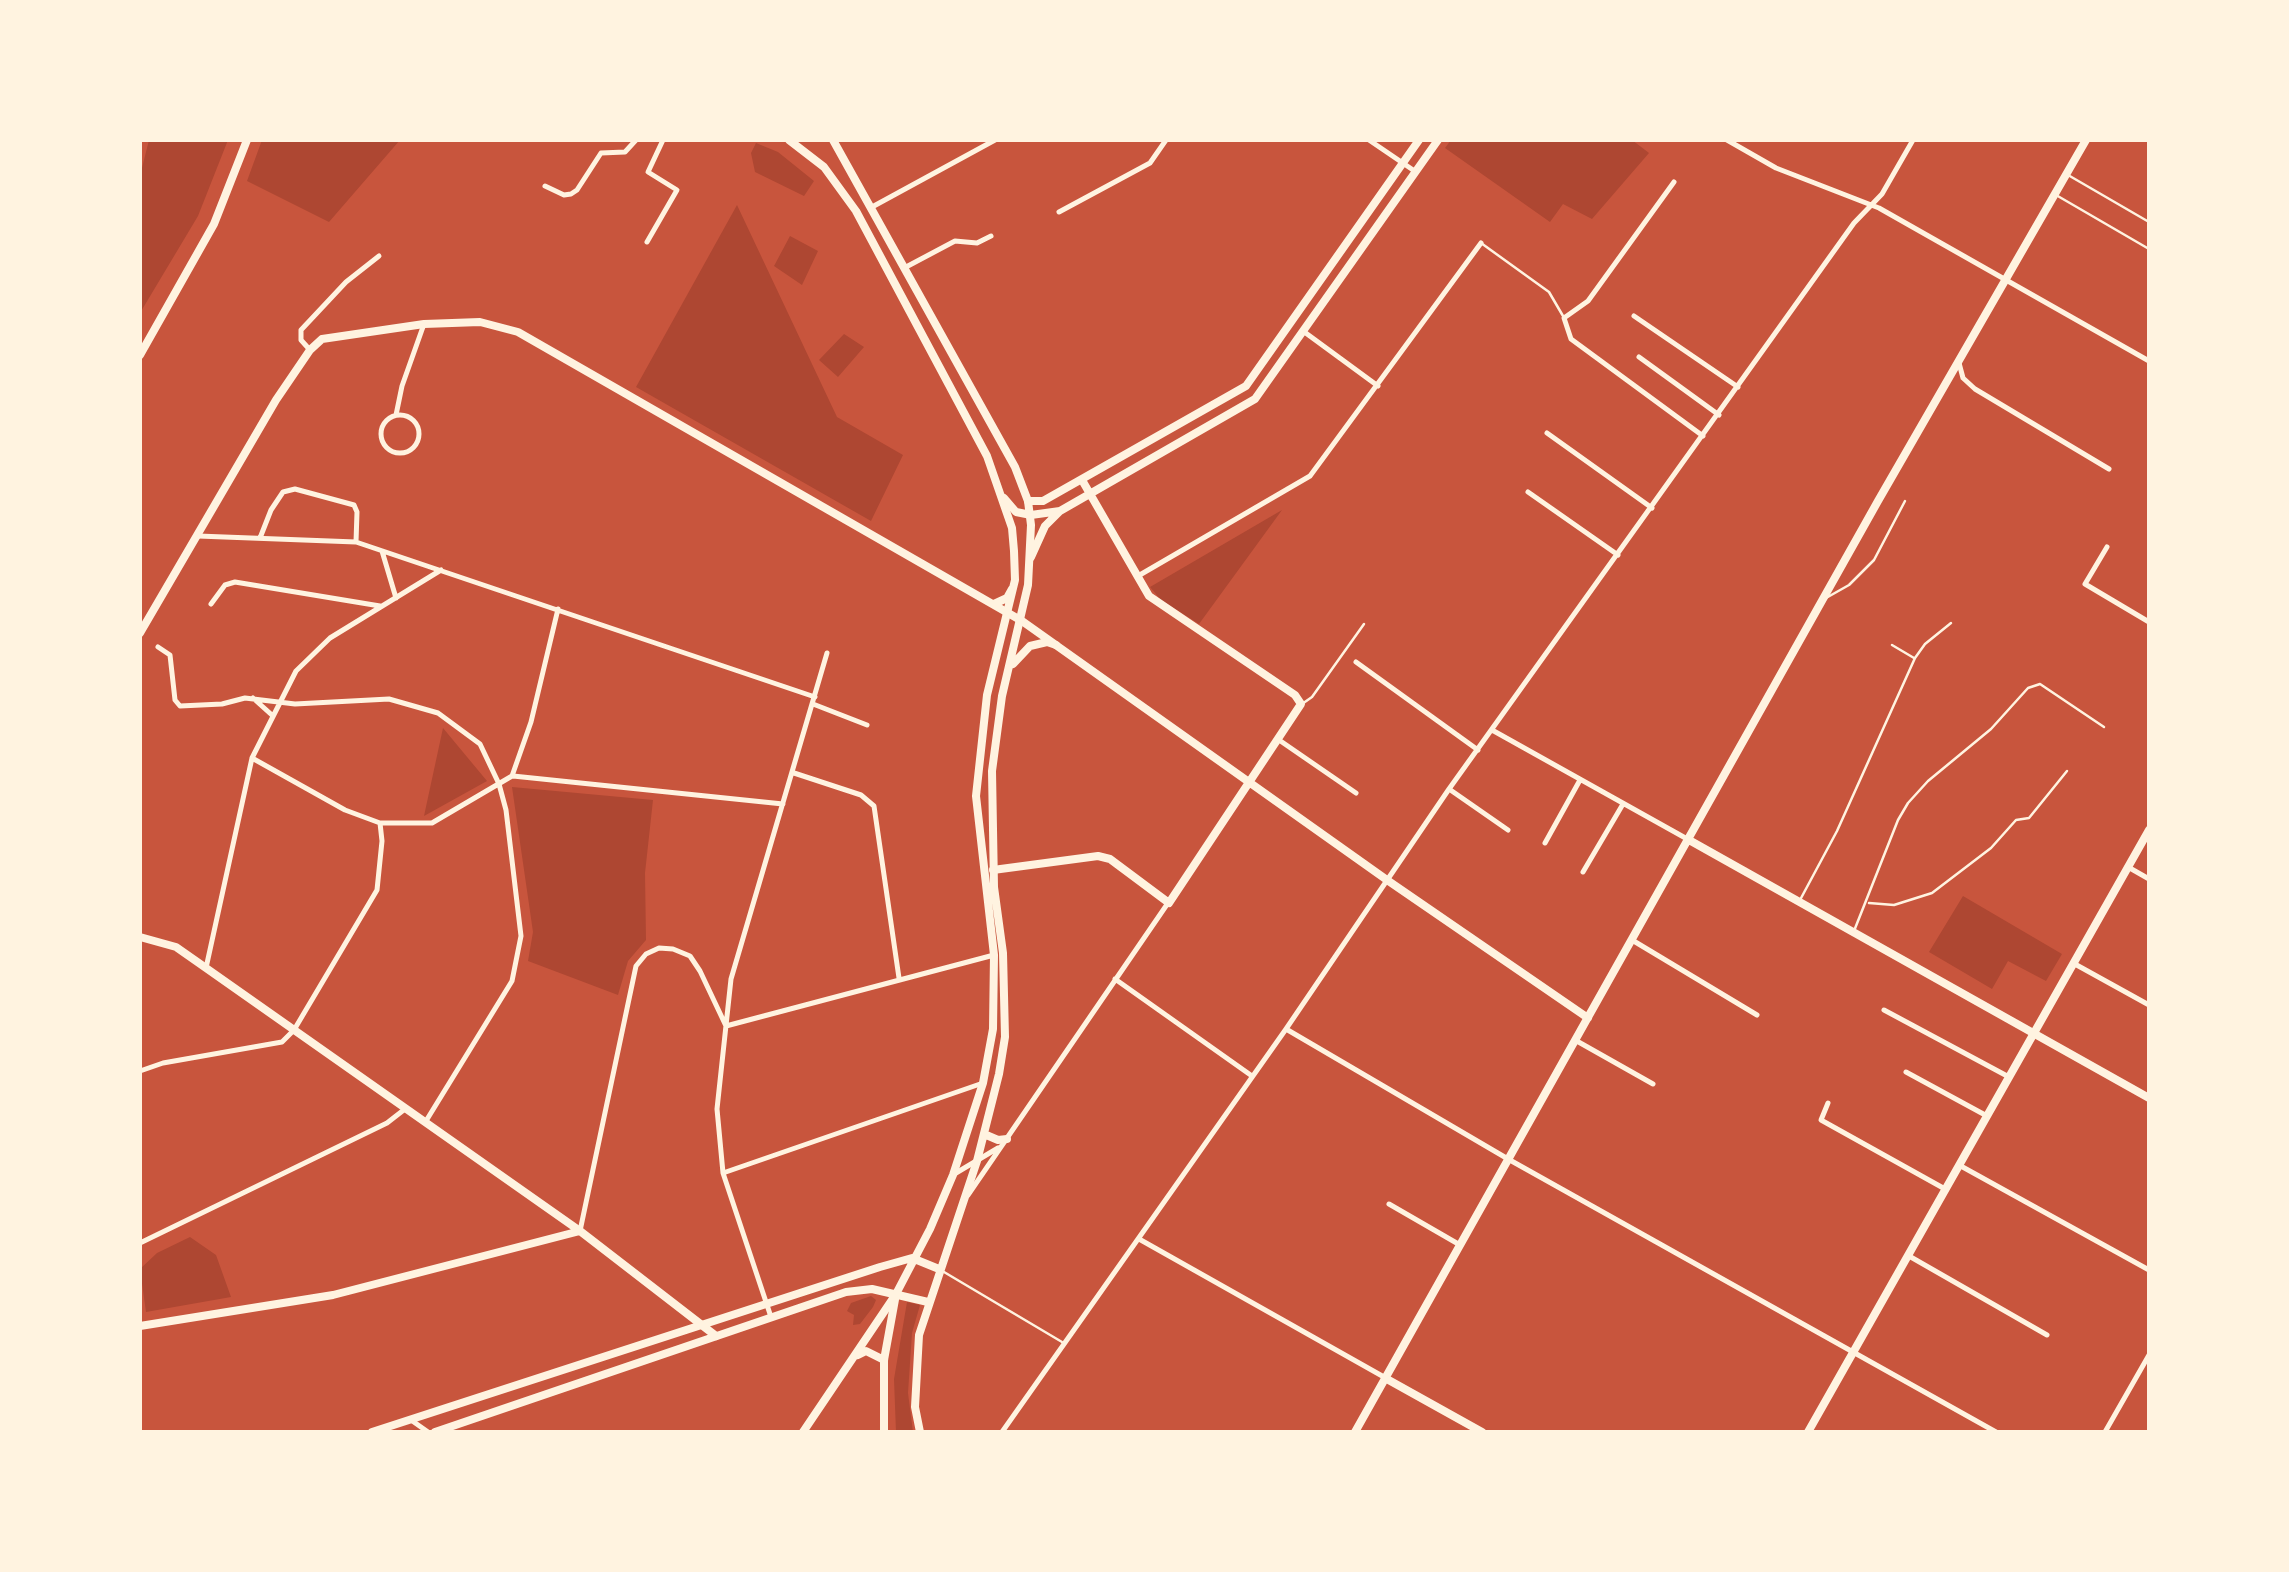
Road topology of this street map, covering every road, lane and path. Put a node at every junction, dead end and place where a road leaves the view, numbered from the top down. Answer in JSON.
{"nodes":[{"id":1,"x":248,"y":140,"type":"edge"},
{"id":2,"x":636,"y":140,"type":"edge"},
{"id":3,"x":663,"y":140,"type":"edge"},
{"id":4,"x":789,"y":140,"type":"edge"},
{"id":5,"x":996,"y":140,"type":"edge"},
{"id":6,"x":1166,"y":140,"type":"edge"},
{"id":7,"x":1370,"y":140,"type":"edge"},
{"id":8,"x":1419,"y":140,"type":"edge"},
{"id":9,"x":1438,"y":140,"type":"edge"},
{"id":10,"x":1727,"y":140,"type":"edge"},
{"id":11,"x":1913,"y":140,"type":"edge"},
{"id":12,"x":2086,"y":140,"type":"edge"},
{"id":13,"x":836,"y":141,"type":"edge"},
{"id":14,"x":1403,"y":163,"type":"junction"},
{"id":15,"x":1416,"y":172,"type":"junction"},
{"id":16,"x":2066,"y":174,"type":"junction"},
{"id":17,"x":1674,"y":182,"type":"dead end"},
{"id":18,"x":545,"y":186,"type":"dead end"},
{"id":19,"x":2055,"y":194,"type":"junction"},
{"id":20,"x":1870,"y":205,"type":"junction"},
{"id":21,"x":872,"y":206,"type":"junction"},
{"id":22,"x":1059,"y":212,"type":"dead end"},
{"id":23,"x":2149,"y":222,"type":"edge"},
{"id":24,"x":991,"y":236,"type":"dead end"},
{"id":25,"x":646,"y":242,"type":"dead end"},
{"id":26,"x":1480,"y":243,"type":"joint"},
{"id":27,"x":2149,"y":249,"type":"edge"},
{"id":28,"x":379,"y":256,"type":"dead end"},
{"id":29,"x":906,"y":267,"type":"junction"},
{"id":30,"x":2006,"y":280,"type":"junction"},
{"id":31,"x":1634,"y":316,"type":"dead end"},
{"id":32,"x":1564,"y":318,"type":"junction"},
{"id":33,"x":424,"y":324,"type":"junction"},
{"id":34,"x":1304,"y":332,"type":"junction"},
{"id":35,"x":310,"y":350,"type":"junction"},
{"id":36,"x":140,"y":354,"type":"edge"},
{"id":37,"x":1638,"y":357,"type":"dead end"},
{"id":38,"x":1958,"y":360,"type":"junction"},
{"id":39,"x":2149,"y":361,"type":"edge"},
{"id":40,"x":1378,"y":386,"type":"junction"},
{"id":41,"x":1738,"y":387,"type":"junction"},
{"id":42,"x":396,"y":415,"type":"junction"},
{"id":43,"x":1718,"y":415,"type":"junction"},
{"id":44,"x":1547,"y":432,"type":"dead end"},
{"id":45,"x":1704,"y":436,"type":"junction"},
{"id":46,"x":2108,"y":469,"type":"dead end"},
{"id":47,"x":1082,"y":480,"type":"junction"},
{"id":48,"x":1528,"y":492,"type":"dead end"},
{"id":49,"x":1090,"y":494,"type":"junction"},
{"id":50,"x":1004,"y":498,"type":"junction"},
{"id":51,"x":1904,"y":501,"type":"dead end"},
{"id":52,"x":1028,"y":502,"type":"junction"},
{"id":53,"x":1652,"y":508,"type":"junction"},
{"id":54,"x":1060,"y":511,"type":"junction"},
{"id":55,"x":1030,"y":515,"type":"junction"},
{"id":56,"x":197,"y":536,"type":"junction"},
{"id":57,"x":260,"y":538,"type":"junction"},
{"id":58,"x":356,"y":542,"type":"junction"},
{"id":59,"x":2107,"y":547,"type":"dead end"},
{"id":60,"x":382,"y":551,"type":"junction"},
{"id":61,"x":1618,"y":556,"type":"junction"},
{"id":62,"x":1031,"y":557,"type":"junction"},
{"id":63,"x":441,"y":570,"type":"junction"},
{"id":64,"x":1138,"y":576,"type":"junction"},
{"id":65,"x":1015,"y":580,"type":"junction"},
{"id":66,"x":396,"y":598,"type":"junction"},
{"id":67,"x":1824,"y":599,"type":"junction"},
{"id":68,"x":211,"y":604,"type":"dead end"},
{"id":69,"x":994,"y":604,"type":"junction"},
{"id":70,"x":382,"y":606,"type":"junction"},
{"id":71,"x":558,"y":609,"type":"junction"},
{"id":72,"x":1010,"y":613,"type":"junction"},
{"id":73,"x":1022,"y":620,"type":"junction"},
{"id":74,"x":2149,"y":622,"type":"edge"},
{"id":75,"x":1951,"y":623,"type":"dead end"},
{"id":76,"x":1364,"y":624,"type":"dead end"},
{"id":77,"x":140,"y":633,"type":"edge"},
{"id":78,"x":1056,"y":645,"type":"junction"},
{"id":79,"x":1892,"y":645,"type":"dead end"},
{"id":80,"x":158,"y":647,"type":"dead end"},
{"id":81,"x":827,"y":653,"type":"dead end"},
{"id":82,"x":1915,"y":658,"type":"junction"},
{"id":83,"x":1356,"y":662,"type":"dead end"},
{"id":84,"x":1008,"y":672,"type":"junction"},
{"id":85,"x":253,"y":698,"type":"junction"},
{"id":86,"x":814,"y":700,"type":"junction"},
{"id":87,"x":281,"y":701,"type":"junction"},
{"id":88,"x":1301,"y":704,"type":"junction"},
{"id":89,"x":273,"y":716,"type":"junction"},
{"id":90,"x":867,"y":725,"type":"dead end"},
{"id":91,"x":2104,"y":727,"type":"dead end"},
{"id":92,"x":1492,"y":730,"type":"junction"},
{"id":93,"x":1279,"y":740,"type":"junction"},
{"id":94,"x":1478,"y":750,"type":"junction"},
{"id":95,"x":252,"y":758,"type":"junction"},
{"id":96,"x":2067,"y":771,"type":"dead end"},
{"id":97,"x":794,"y":772,"type":"junction"},
{"id":98,"x":512,"y":776,"type":"junction"},
{"id":99,"x":1580,"y":780,"type":"junction"},
{"id":100,"x":1250,"y":783,"type":"junction"},
{"id":101,"x":499,"y":784,"type":"junction"},
{"id":102,"x":1449,"y":789,"type":"junction"},
{"id":103,"x":1356,"y":793,"type":"dead end"},
{"id":104,"x":783,"y":804,"type":"junction"},
{"id":105,"x":1624,"y":804,"type":"junction"},
{"id":106,"x":380,"y":823,"type":"junction"},
{"id":107,"x":1508,"y":830,"type":"dead end"},
{"id":108,"x":2149,"y":830,"type":"edge"},
{"id":109,"x":1689,"y":840,"type":"junction"},
{"id":110,"x":1544,"y":842,"type":"dead end"},
{"id":111,"x":981,"y":849,"type":"junction"},
{"id":112,"x":2128,"y":867,"type":"junction"},
{"id":113,"x":993,"y":870,"type":"junction"},
{"id":114,"x":1583,"y":872,"type":"dead end"},
{"id":115,"x":2149,"y":879,"type":"edge"},
{"id":116,"x":1387,"y":880,"type":"junction"},
{"id":117,"x":1169,"y":902,"type":"junction"},
{"id":118,"x":1799,"y":902,"type":"junction"},
{"id":119,"x":1868,"y":903,"type":"junction"},
{"id":120,"x":1854,"y":932,"type":"junction"},
{"id":121,"x":140,"y":937,"type":"edge"},
{"id":122,"x":1632,"y":940,"type":"junction"},
{"id":123,"x":994,"y":955,"type":"junction"},
{"id":124,"x":2073,"y":963,"type":"junction"},
{"id":125,"x":206,"y":968,"type":"junction"},
{"id":126,"x":899,"y":978,"type":"junction"},
{"id":127,"x":1115,"y":979,"type":"junction"},
{"id":128,"x":2149,"y":1006,"type":"edge"},
{"id":129,"x":1884,"y":1010,"type":"dead end"},
{"id":130,"x":1757,"y":1014,"type":"dead end"},
{"id":131,"x":1588,"y":1018,"type":"junction"},
{"id":132,"x":726,"y":1026,"type":"junction"},
{"id":133,"x":294,"y":1030,"type":"junction"},
{"id":134,"x":1286,"y":1030,"type":"junction"},
{"id":135,"x":2033,"y":1034,"type":"junction"},
{"id":136,"x":1576,"y":1040,"type":"junction"},
{"id":137,"x":140,"y":1071,"type":"edge"},
{"id":138,"x":1906,"y":1072,"type":"dead end"},
{"id":139,"x":1252,"y":1076,"type":"junction"},
{"id":140,"x":2009,"y":1077,"type":"junction"},
{"id":141,"x":983,"y":1083,"type":"junction"},
{"id":142,"x":1653,"y":1084,"type":"dead end"},
{"id":143,"x":2149,"y":1098,"type":"edge"},
{"id":144,"x":1828,"y":1103,"type":"dead end"},
{"id":145,"x":406,"y":1109,"type":"junction"},
{"id":146,"x":1987,"y":1116,"type":"junction"},
{"id":147,"x":426,"y":1121,"type":"junction"},
{"id":148,"x":984,"y":1134,"type":"junction"},
{"id":149,"x":1007,"y":1139,"type":"junction"},
{"id":150,"x":1508,"y":1159,"type":"junction"},
{"id":151,"x":977,"y":1161,"type":"junction"},
{"id":152,"x":1959,"y":1165,"type":"junction"},
{"id":153,"x":723,"y":1173,"type":"junction"},
{"id":154,"x":953,"y":1175,"type":"junction"},
{"id":155,"x":1945,"y":1190,"type":"junction"},
{"id":156,"x":966,"y":1198,"type":"junction"},
{"id":157,"x":1389,"y":1204,"type":"dead end"},
{"id":158,"x":580,"y":1231,"type":"junction"},
{"id":159,"x":1139,"y":1238,"type":"junction"},
{"id":160,"x":140,"y":1243,"type":"edge"},
{"id":161,"x":1460,"y":1245,"type":"junction"},
{"id":162,"x":1907,"y":1255,"type":"junction"},
{"id":163,"x":912,"y":1258,"type":"junction"},
{"id":164,"x":939,"y":1269,"type":"junction"},
{"id":165,"x":2149,"y":1270,"type":"edge"},
{"id":166,"x":843,"y":1281,"type":"junction"},
{"id":167,"x":846,"y":1292,"type":"junction"},
{"id":168,"x":896,"y":1294,"type":"junction"},
{"id":169,"x":928,"y":1302,"type":"junction"},
{"id":170,"x":767,"y":1306,"type":"junction"},
{"id":171,"x":771,"y":1316,"type":"junction"},
{"id":172,"x":704,"y":1325,"type":"junction"},
{"id":173,"x":140,"y":1326,"type":"edge"},
{"id":174,"x":2047,"y":1335,"type":"dead end"},
{"id":175,"x":716,"y":1336,"type":"junction"},
{"id":176,"x":1064,"y":1343,"type":"junction"},
{"id":177,"x":1853,"y":1352,"type":"junction"},
{"id":178,"x":2149,"y":1355,"type":"edge"},
{"id":179,"x":854,"y":1357,"type":"junction"},
{"id":180,"x":884,"y":1360,"type":"junction"},
{"id":181,"x":556,"y":1374,"type":"junction"},
{"id":182,"x":1385,"y":1378,"type":"junction"},
{"id":183,"x":560,"y":1389,"type":"junction"},
{"id":184,"x":411,"y":1420,"type":"junction"},
{"id":185,"x":378,"y":1431,"type":"edge"},
{"id":186,"x":431,"y":1432,"type":"edge"},
{"id":187,"x":803,"y":1432,"type":"edge"},
{"id":188,"x":884,"y":1432,"type":"edge"},
{"id":189,"x":920,"y":1432,"type":"edge"},
{"id":190,"x":1002,"y":1432,"type":"edge"},
{"id":191,"x":1355,"y":1432,"type":"edge"},
{"id":192,"x":1482,"y":1432,"type":"edge"},
{"id":193,"x":1808,"y":1432,"type":"edge"},
{"id":194,"x":1996,"y":1432,"type":"edge"},
{"id":195,"x":2106,"y":1432,"type":"edge"}],
"edges":[{"from":1,"to":36,"type":"street"},
{"from":2,"to":18,"type":"street"},
{"from":3,"to":25,"type":"street"},
{"from":4,"to":50,"type":"street"},
{"from":5,"to":21,"type":"street"},
{"from":6,"to":22,"type":"street"},
{"from":7,"to":14,"type":"street"},
{"from":8,"to":14,"type":"street"},
{"from":9,"to":15,"type":"street"},
{"from":10,"to":20,"type":"street"},
{"from":11,"to":20,"type":"street"},
{"from":12,"to":16,"type":"street"},
{"from":13,"to":21,"type":"street"},
{"from":14,"to":15,"type":"street"},
{"from":14,"to":47,"type":"street"},
{"from":15,"to":34,"type":"street"},
{"from":16,"to":19,"type":"street"},
{"from":16,"to":23,"type":"lane"},
{"from":17,"to":32,"type":"street"},
{"from":19,"to":27,"type":"lane"},
{"from":19,"to":30,"type":"street"},
{"from":20,"to":30,"type":"street"},
{"from":20,"to":41,"type":"street"},
{"from":21,"to":29,"type":"street"},
{"from":24,"to":29,"type":"street"},
{"from":26,"to":32,"type":"lane"},
{"from":26,"to":40,"type":"street"},
{"from":28,"to":35,"type":"street"},
{"from":29,"to":52,"type":"street"},
{"from":30,"to":38,"type":"street"},
{"from":30,"to":39,"type":"street"},
{"from":31,"to":41,"type":"street"},
{"from":32,"to":45,"type":"street"},
{"from":33,"to":35,"type":"street"},
{"from":33,"to":42,"type":"street"},
{"from":33,"to":69,"type":"street"},
{"from":34,"to":40,"type":"street"},
{"from":34,"to":49,"type":"street"},
{"from":35,"to":56,"type":"street"},
{"from":37,"to":43,"type":"street"},
{"from":38,"to":46,"type":"street"},
{"from":38,"to":67,"type":"street"},
{"from":40,"to":64,"type":"street"},
{"from":41,"to":43,"type":"street"},
{"from":42,"to":42,"type":"street"},
{"from":43,"to":45,"type":"street"},
{"from":44,"to":53,"type":"street"},
{"from":45,"to":53,"type":"street"},
{"from":47,"to":49,"type":"street"},
{"from":47,"to":52,"type":"street"},
{"from":48,"to":61,"type":"street"},
{"from":49,"to":54,"type":"street"},
{"from":49,"to":64,"type":"street"},
{"from":50,"to":55,"type":"street"},
{"from":50,"to":65,"type":"street"},
{"from":51,"to":67,"type":"lane"},
{"from":52,"to":55,"type":"street"},
{"from":53,"to":61,"type":"street"},
{"from":54,"to":55,"type":"street"},
{"from":54,"to":62,"type":"street"},
{"from":55,"to":62,"type":"street"},
{"from":56,"to":57,"type":"street"},
{"from":56,"to":77,"type":"street"},
{"from":57,"to":58,"type":"street"},
{"from":57,"to":58,"type":"street"},
{"from":58,"to":60,"type":"street"},
{"from":59,"to":74,"type":"street"},
{"from":60,"to":63,"type":"street"},
{"from":60,"to":66,"type":"street"},
{"from":61,"to":92,"type":"street"},
{"from":62,"to":73,"type":"street"},
{"from":63,"to":66,"type":"street"},
{"from":63,"to":71,"type":"street"},
{"from":64,"to":88,"type":"street"},
{"from":65,"to":69,"type":"street"},
{"from":65,"to":72,"type":"street"},
{"from":66,"to":70,"type":"street"},
{"from":67,"to":109,"type":"street"},
{"from":68,"to":70,"type":"street"},
{"from":69,"to":72,"type":"street"},
{"from":70,"to":87,"type":"street"},
{"from":71,"to":86,"type":"street"},
{"from":71,"to":98,"type":"street"},
{"from":72,"to":73,"type":"street"},
{"from":72,"to":111,"type":"street"},
{"from":73,"to":78,"type":"street"},
{"from":73,"to":84,"type":"street"},
{"from":75,"to":82,"type":"lane"},
{"from":76,"to":88,"type":"lane"},
{"from":78,"to":84,"type":"street"},
{"from":78,"to":100,"type":"street"},
{"from":79,"to":82,"type":"lane"},
{"from":80,"to":85,"type":"street"},
{"from":81,"to":86,"type":"street"},
{"from":82,"to":118,"type":"lane"},
{"from":83,"to":94,"type":"street"},
{"from":84,"to":113,"type":"street"},
{"from":85,"to":87,"type":"street"},
{"from":85,"to":89,"type":"street"},
{"from":86,"to":90,"type":"street"},
{"from":86,"to":97,"type":"street"},
{"from":87,"to":89,"type":"street"},
{"from":87,"to":101,"type":"street"},
{"from":88,"to":93,"type":"street"},
{"from":89,"to":95,"type":"street"},
{"from":91,"to":119,"type":"lane"},
{"from":92,"to":94,"type":"street"},
{"from":92,"to":99,"type":"street"},
{"from":93,"to":100,"type":"street"},
{"from":93,"to":103,"type":"street"},
{"from":94,"to":102,"type":"street"},
{"from":95,"to":106,"type":"street"},
{"from":95,"to":125,"type":"street"},
{"from":96,"to":119,"type":"lane"},
{"from":97,"to":104,"type":"street"},
{"from":97,"to":126,"type":"street"},
{"from":98,"to":101,"type":"street"},
{"from":98,"to":104,"type":"street"},
{"from":99,"to":105,"type":"street"},
{"from":99,"to":110,"type":"street"},
{"from":100,"to":116,"type":"street"},
{"from":100,"to":117,"type":"street"},
{"from":101,"to":106,"type":"street"},
{"from":101,"to":147,"type":"street"},
{"from":102,"to":107,"type":"street"},
{"from":102,"to":116,"type":"street"},
{"from":104,"to":132,"type":"street"},
{"from":105,"to":109,"type":"street"},
{"from":105,"to":114,"type":"street"},
{"from":106,"to":133,"type":"street"},
{"from":108,"to":112,"type":"street"},
{"from":109,"to":118,"type":"street"},
{"from":109,"to":122,"type":"street"},
{"from":111,"to":113,"type":"street"},
{"from":111,"to":123,"type":"street"},
{"from":112,"to":115,"type":"street"},
{"from":112,"to":124,"type":"street"},
{"from":113,"to":117,"type":"street"},
{"from":113,"to":148,"type":"street"},
{"from":116,"to":131,"type":"street"},
{"from":116,"to":134,"type":"street"},
{"from":117,"to":127,"type":"street"},
{"from":118,"to":120,"type":"street"},
{"from":119,"to":120,"type":"lane"},
{"from":120,"to":135,"type":"street"},
{"from":121,"to":125,"type":"street"},
{"from":122,"to":130,"type":"street"},
{"from":122,"to":131,"type":"street"},
{"from":123,"to":126,"type":"street"},
{"from":123,"to":141,"type":"street"},
{"from":124,"to":128,"type":"street"},
{"from":124,"to":135,"type":"street"},
{"from":125,"to":133,"type":"street"},
{"from":126,"to":132,"type":"street"},
{"from":127,"to":139,"type":"street"},
{"from":127,"to":149,"type":"street"},
{"from":129,"to":140,"type":"street"},
{"from":131,"to":136,"type":"street"},
{"from":132,"to":153,"type":"street"},
{"from":132,"to":158,"type":"street"},
{"from":133,"to":137,"type":"street"},
{"from":133,"to":145,"type":"street"},
{"from":134,"to":139,"type":"street"},
{"from":134,"to":150,"type":"street"},
{"from":135,"to":140,"type":"street"},
{"from":135,"to":143,"type":"street"},
{"from":136,"to":142,"type":"street"},
{"from":136,"to":150,"type":"street"},
{"from":138,"to":146,"type":"street"},
{"from":139,"to":159,"type":"street"},
{"from":140,"to":146,"type":"street"},
{"from":141,"to":153,"type":"street"},
{"from":141,"to":154,"type":"street"},
{"from":144,"to":155,"type":"street"},
{"from":145,"to":147,"type":"street"},
{"from":145,"to":160,"type":"street"},
{"from":146,"to":152,"type":"street"},
{"from":147,"to":158,"type":"street"},
{"from":148,"to":149,"type":"street"},
{"from":148,"to":151,"type":"street"},
{"from":149,"to":151,"type":"street"},
{"from":149,"to":156,"type":"street"},
{"from":150,"to":161,"type":"street"},
{"from":150,"to":177,"type":"street"},
{"from":151,"to":154,"type":"street"},
{"from":151,"to":156,"type":"street"},
{"from":152,"to":155,"type":"street"},
{"from":152,"to":165,"type":"street"},
{"from":153,"to":170,"type":"street"},
{"from":154,"to":163,"type":"street"},
{"from":155,"to":162,"type":"street"},
{"from":156,"to":164,"type":"street"},
{"from":157,"to":161,"type":"street"},
{"from":158,"to":172,"type":"street"},
{"from":158,"to":173,"type":"street"},
{"from":159,"to":176,"type":"street"},
{"from":159,"to":182,"type":"street"},
{"from":161,"to":182,"type":"street"},
{"from":162,"to":174,"type":"street"},
{"from":162,"to":177,"type":"street"},
{"from":163,"to":164,"type":"street"},
{"from":163,"to":166,"type":"street"},
{"from":163,"to":168,"type":"street"},
{"from":164,"to":169,"type":"street"},
{"from":164,"to":176,"type":"lane"},
{"from":166,"to":167,"type":"street"},
{"from":166,"to":170,"type":"street"},
{"from":167,"to":168,"type":"street"},
{"from":167,"to":171,"type":"street"},
{"from":168,"to":169,"type":"street"},
{"from":168,"to":179,"type":"street"},
{"from":168,"to":180,"type":"street"},
{"from":169,"to":189,"type":"street"},
{"from":170,"to":171,"type":"street"},
{"from":170,"to":172,"type":"street"},
{"from":171,"to":175,"type":"street"},
{"from":172,"to":175,"type":"street"},
{"from":172,"to":181,"type":"street"},
{"from":175,"to":183,"type":"street"},
{"from":176,"to":190,"type":"street"},
{"from":177,"to":193,"type":"street"},
{"from":177,"to":194,"type":"street"},
{"from":178,"to":195,"type":"street"},
{"from":179,"to":180,"type":"street"},
{"from":179,"to":187,"type":"street"},
{"from":180,"to":188,"type":"street"},
{"from":181,"to":183,"type":"street"},
{"from":181,"to":184,"type":"street"},
{"from":182,"to":191,"type":"street"},
{"from":182,"to":192,"type":"street"},
{"from":183,"to":186,"type":"street"},
{"from":184,"to":185,"type":"street"},
{"from":184,"to":186,"type":"street"}]}
